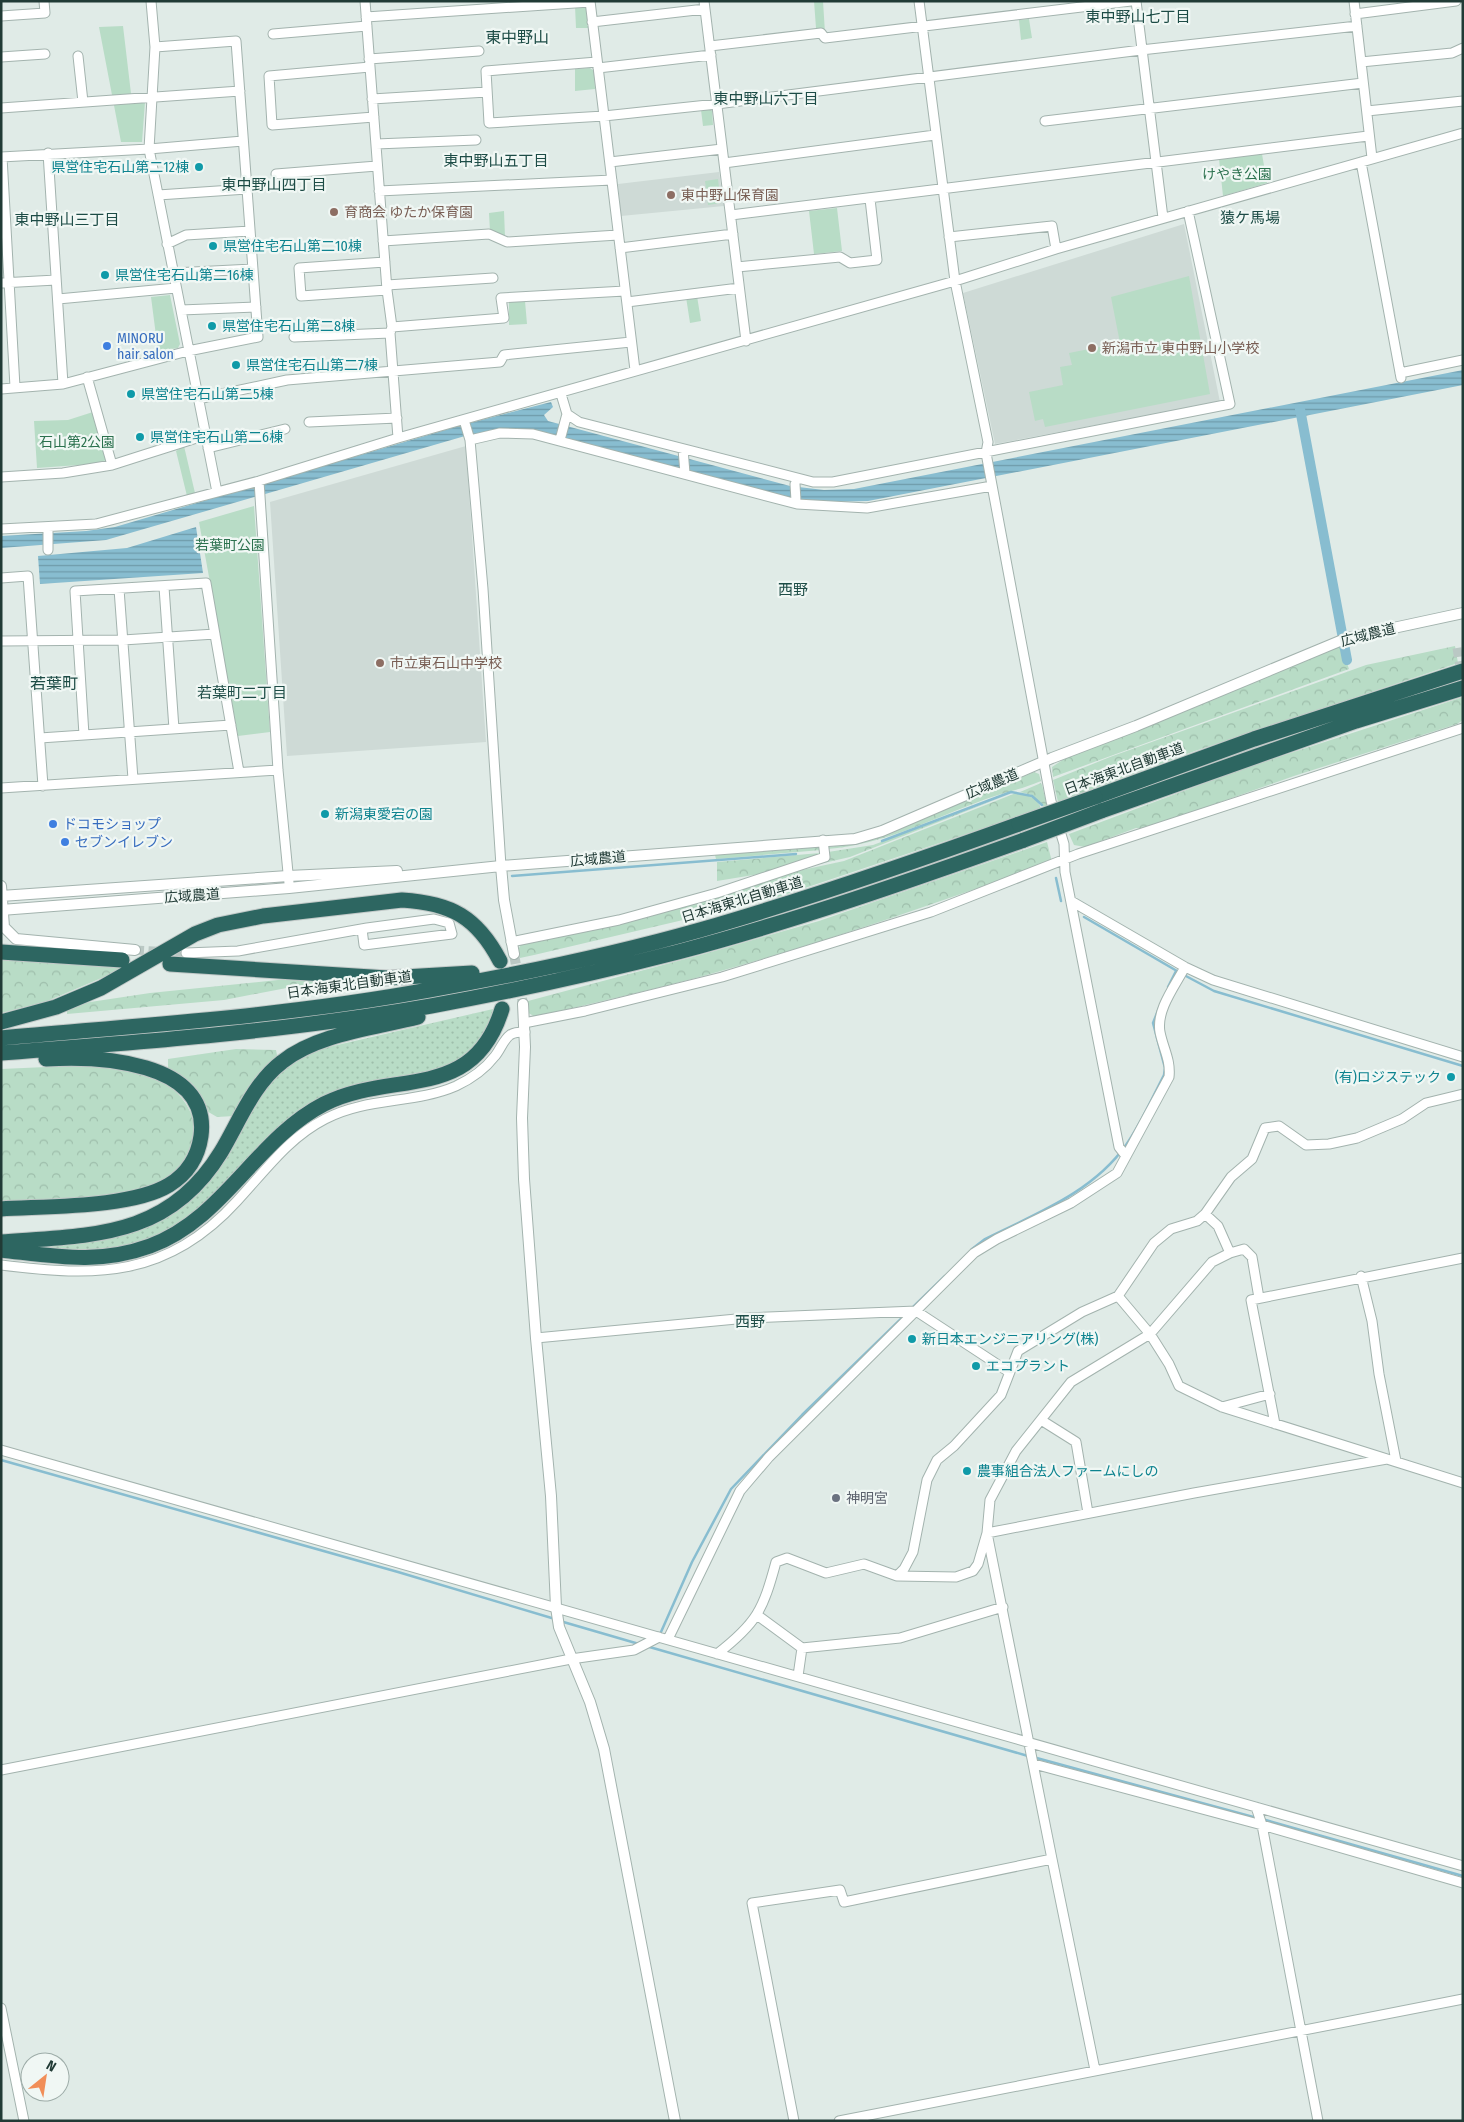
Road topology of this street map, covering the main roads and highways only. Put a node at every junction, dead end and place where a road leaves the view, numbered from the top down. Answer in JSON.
{"nodes":[{"id":1,"x":1463,"y":671,"type":"edge"},
{"id":2,"x":1463,"y":688,"type":"edge"},
{"id":3,"x":699,"y":930,"type":"junction"},
{"id":4,"x":1,"y":952,"type":"edge"},
{"id":5,"x":122,"y":960,"type":"tunnel mouth"},
{"id":6,"x":500,"y":961,"type":"tunnel mouth"},
{"id":7,"x":170,"y":964,"type":"dead end"},
{"id":8,"x":584,"y":975,"type":"junction"},
{"id":9,"x":502,"y":1009,"type":"dead end"},
{"id":10,"x":1,"y":1022,"type":"edge"},
{"id":11,"x":1,"y":1038,"type":"edge"},
{"id":12,"x":1,"y":1053,"type":"edge"},
{"id":13,"x":1,"y":1062,"type":"edge"},
{"id":14,"x":1,"y":1209,"type":"edge"},
{"id":15,"x":1,"y":1242,"type":"edge"},
{"id":16,"x":1,"y":1250,"type":"edge"}],
"edges":[{"from":1,"to":3,"type":"highway","name":"日本海東北自動車道","bridge":true},
{"from":2,"to":8,"type":"highway","bridge":true},
{"from":3,"to":7,"type":"highway"},
{"from":3,"to":11,"type":"highway","name":"日本海東北自動車道"},
{"from":4,"to":5,"type":"highway"},
{"from":6,"to":10,"type":"highway"},
{"from":8,"to":12,"type":"highway"},
{"from":8,"to":15,"type":"highway"},
{"from":9,"to":16,"type":"highway"},
{"from":13,"to":14,"type":"highway"}]}
